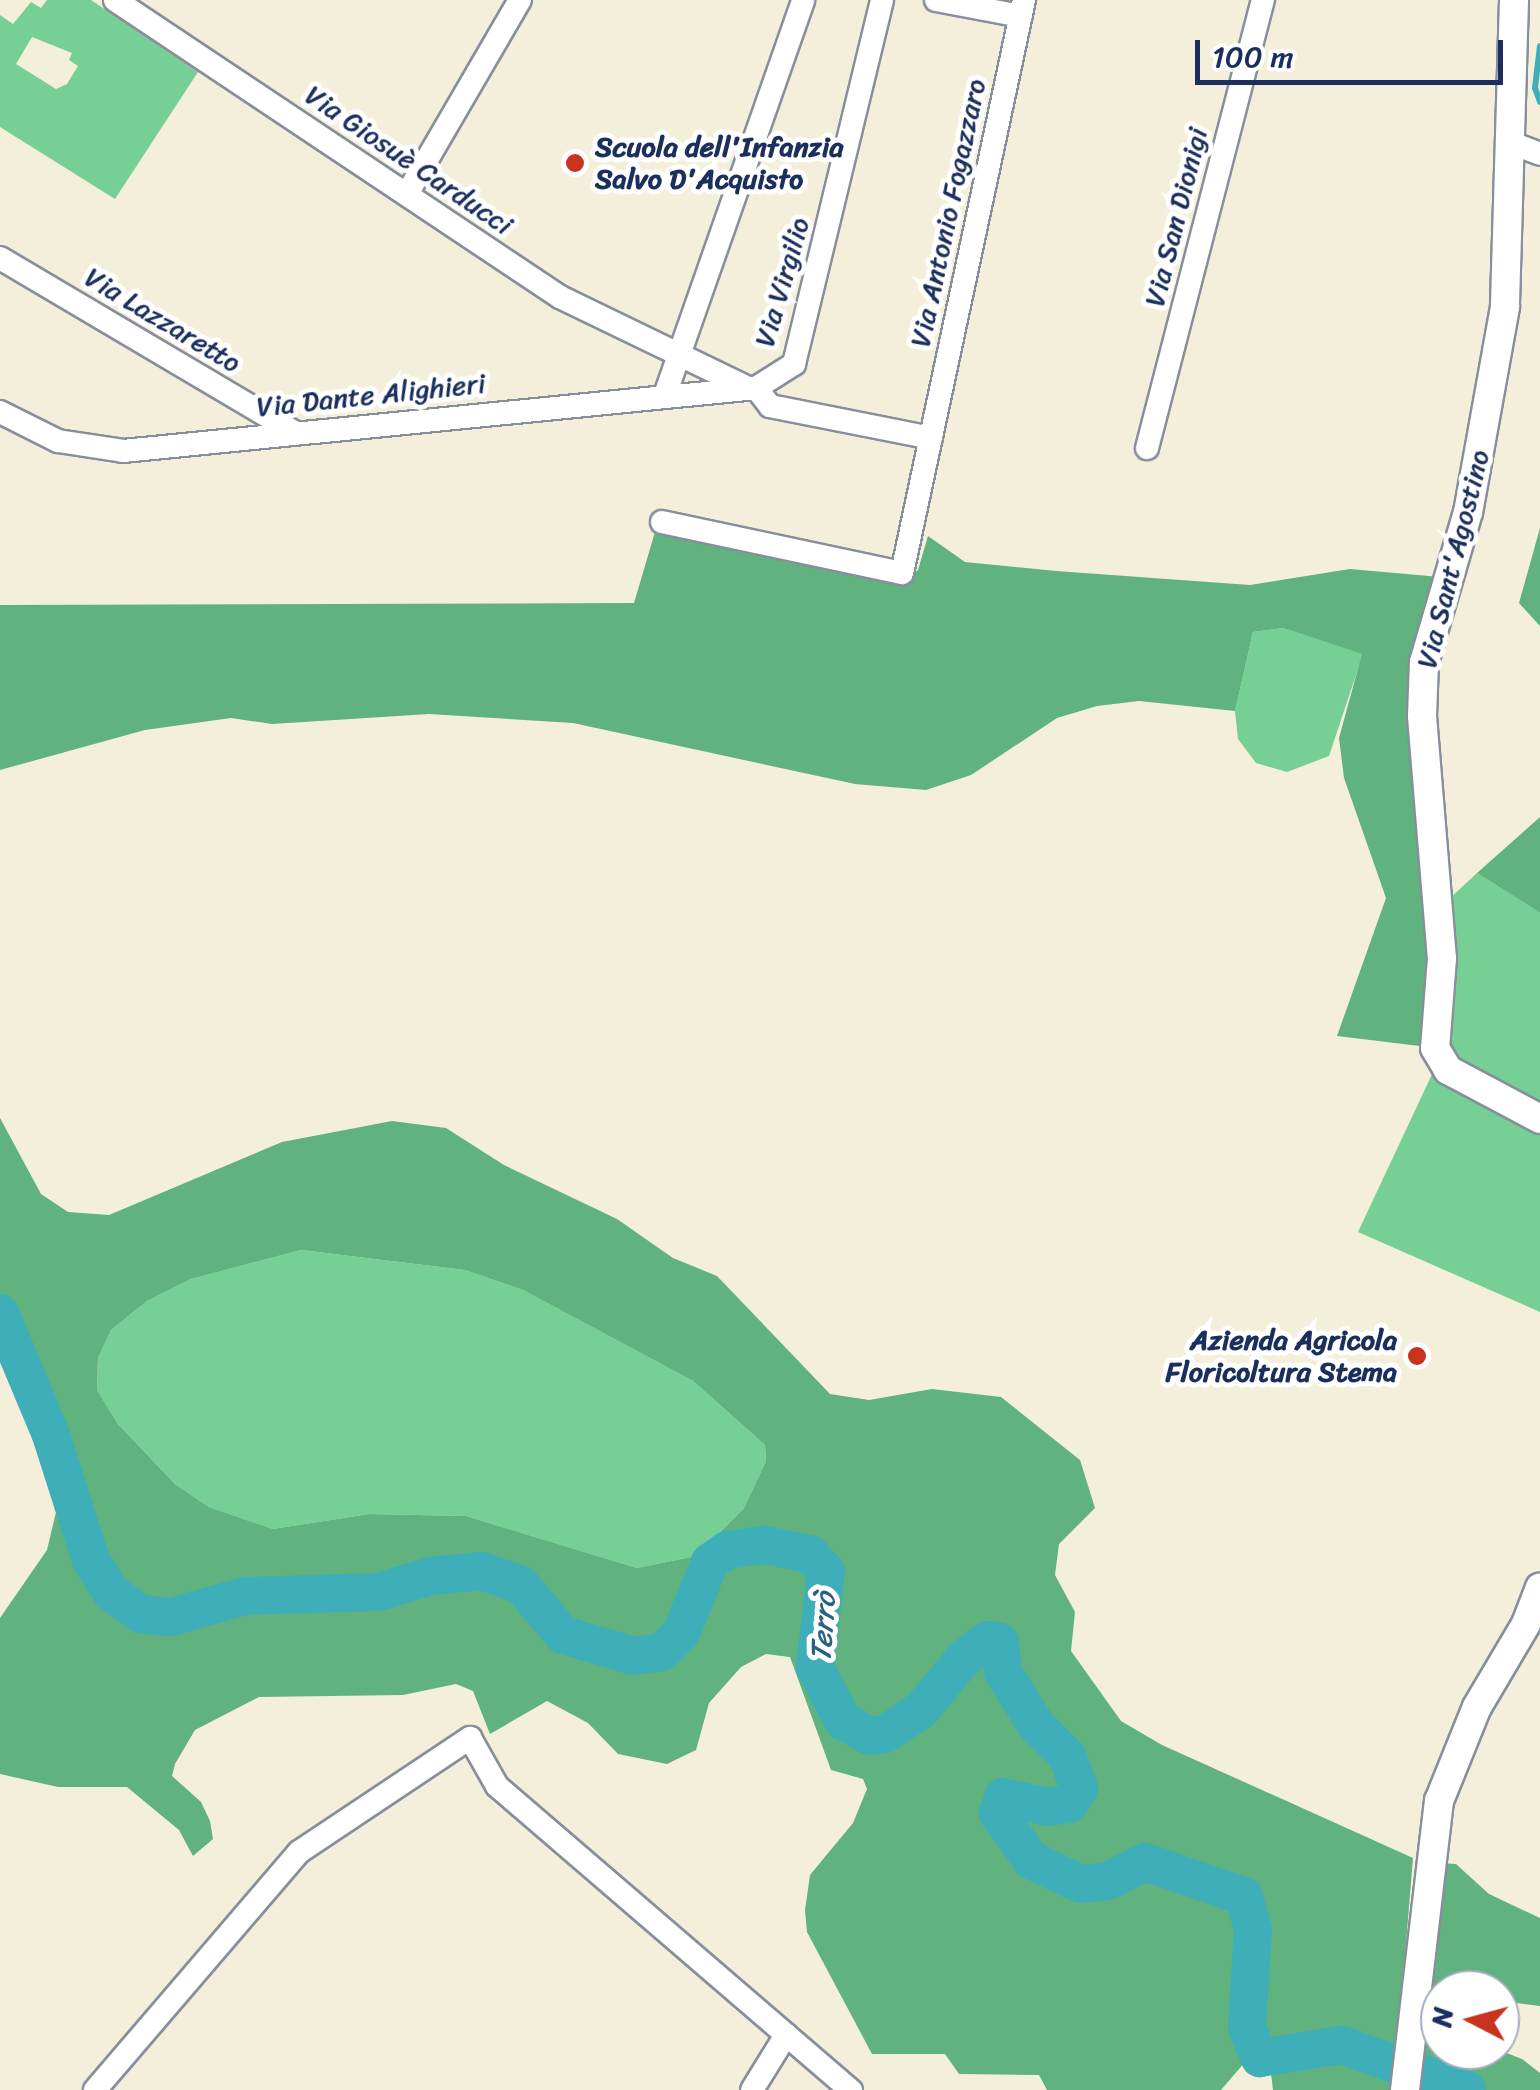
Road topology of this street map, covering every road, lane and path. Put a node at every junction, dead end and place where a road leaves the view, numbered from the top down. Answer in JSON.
{"nodes":[{"id":1,"x":115,"y":0,"type":"edge"},
{"id":2,"x":520,"y":0,"type":"edge"},
{"id":3,"x":803,"y":0,"type":"edge"},
{"id":4,"x":882,"y":0,"type":"edge"},
{"id":5,"x":936,"y":0,"type":"edge"},
{"id":6,"x":1263,"y":0,"type":"edge"},
{"id":7,"x":1514,"y":0,"type":"edge"},
{"id":8,"x":1022,"y":8,"type":"edge"},
{"id":9,"x":1508,"y":142,"type":"junction"},
{"id":10,"x":1540,"y":154,"type":"edge"},
{"id":11,"x":407,"y":194,"type":"junction"},
{"id":12,"x":0,"y":258,"type":"edge"},
{"id":13,"x":677,"y":356,"type":"junction"},
{"id":14,"x":753,"y":388,"type":"junction"},
{"id":15,"x":665,"y":394,"type":"junction"},
{"id":16,"x":0,"y":412,"type":"edge"},
{"id":17,"x":296,"y":433,"type":"junction"},
{"id":18,"x":932,"y":438,"type":"junction"},
{"id":19,"x":1148,"y":448,"type":"dead end"},
{"id":20,"x":662,"y":522,"type":"dead end"},
{"id":21,"x":1540,"y":1119,"type":"edge"},
{"id":22,"x":1540,"y":1588,"type":"edge"},
{"id":23,"x":786,"y":2035,"type":"junction"},
{"id":24,"x":1405,"y":2089,"type":"edge"},
{"id":25,"x":95,"y":2090,"type":"edge"},
{"id":26,"x":752,"y":2090,"type":"edge"},
{"id":27,"x":851,"y":2090,"type":"edge"}],
"edges":[{"from":1,"to":11,"type":"street","name":"Via Giosuè Carducci"},
{"from":2,"to":11,"type":"street"},
{"from":3,"to":13,"type":"street"},
{"from":4,"to":14,"type":"street","name":"Via Virgilio"},
{"from":5,"to":8,"type":"street"},
{"from":6,"to":19,"type":"street","name":"Via San Dionigi"},
{"from":7,"to":9,"type":"street","name":"Via Sant'Agostino"},
{"from":8,"to":18,"type":"street","name":"Via Antonio Fogazzaro"},
{"from":9,"to":10,"type":"street"},
{"from":9,"to":21,"type":"street","name":"Via Sant'Agostino"},
{"from":11,"to":13,"type":"street","name":"Via Giosuè Carducci"},
{"from":12,"to":17,"type":"street","name":"Via Lazzaretto"},
{"from":13,"to":14,"type":"street","name":"Via Giosuè Carducci"},
{"from":13,"to":15,"type":"street"},
{"from":14,"to":15,"type":"street","name":"Via Dante Alighieri"},
{"from":14,"to":18,"type":"street"},
{"from":15,"to":17,"type":"street","name":"Via Dante Alighieri"},
{"from":16,"to":17,"type":"street","name":"Via Dante Alighieri"},
{"from":18,"to":20,"type":"street","name":"Via Antonio Fogazzaro"},
{"from":22,"to":24,"type":"street"},
{"from":23,"to":25,"type":"street"},
{"from":23,"to":26,"type":"street"},
{"from":23,"to":27,"type":"street"}]}
